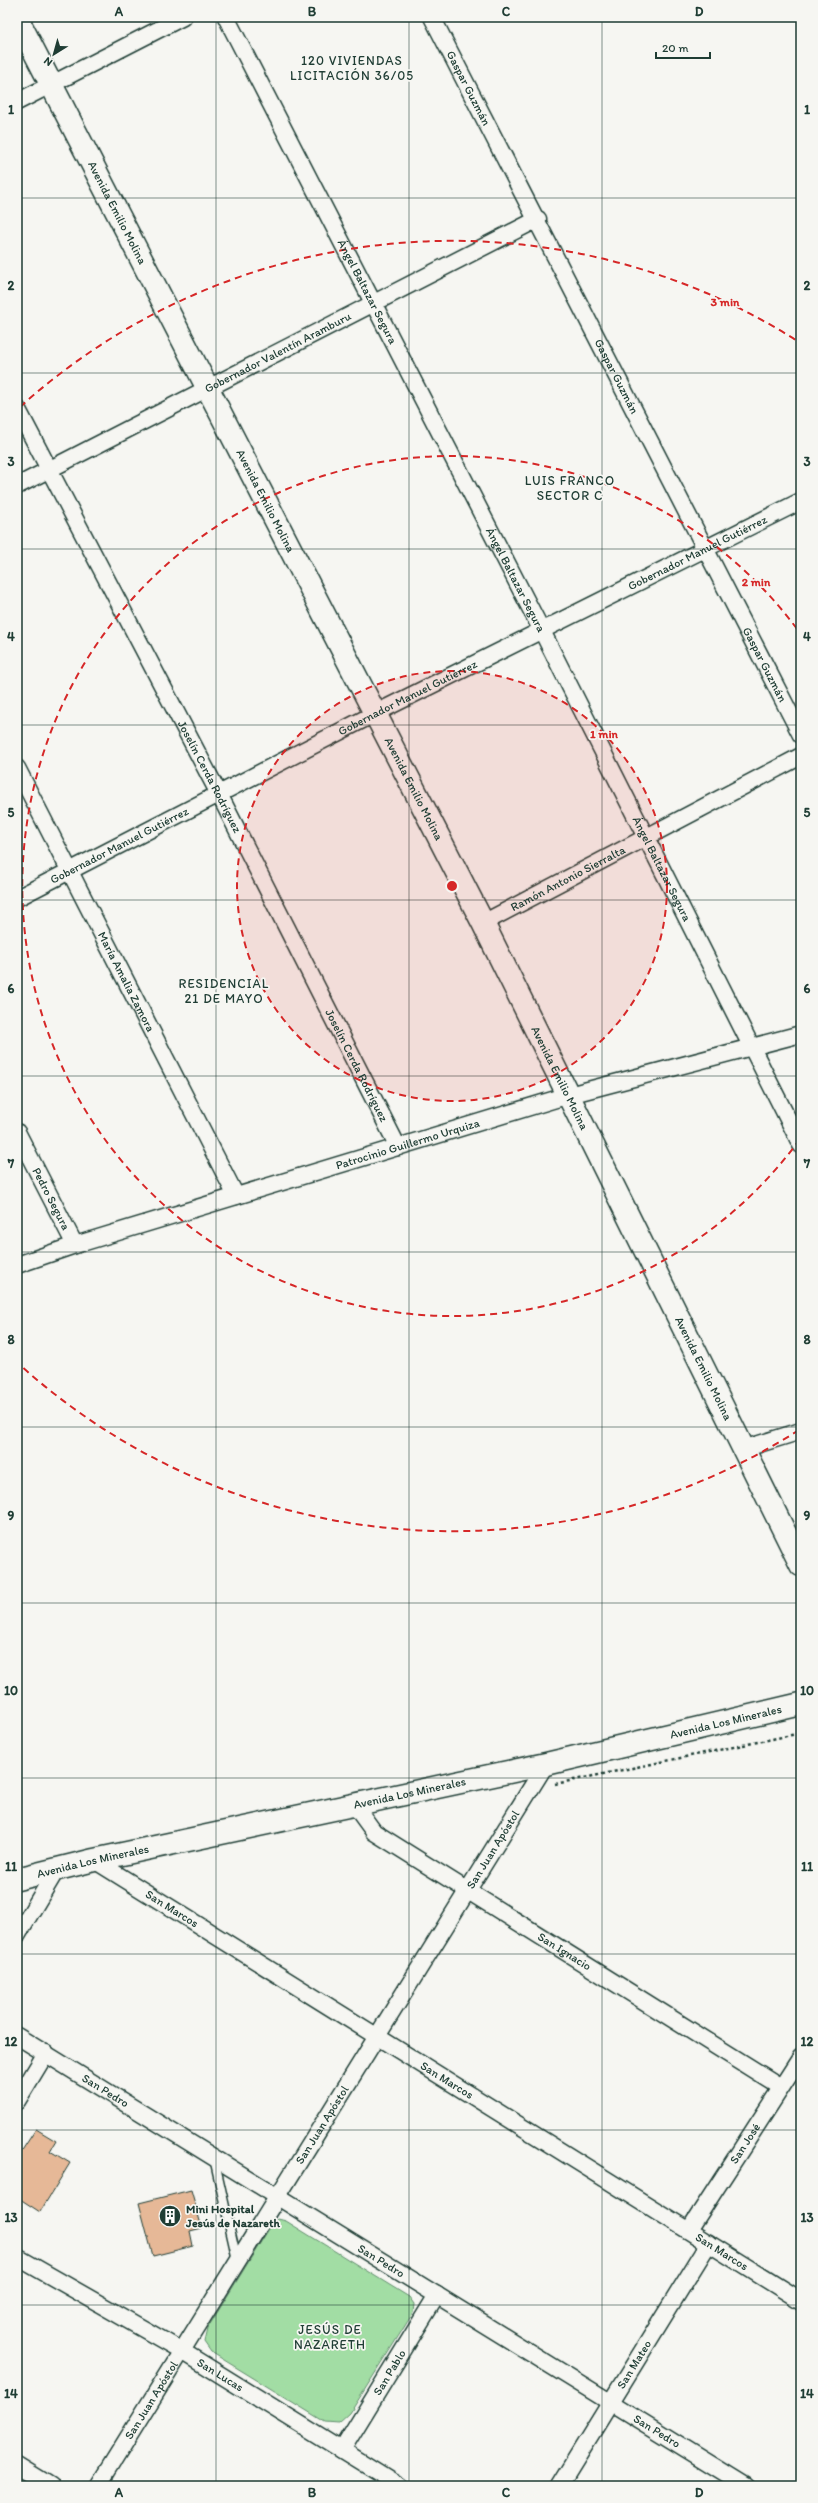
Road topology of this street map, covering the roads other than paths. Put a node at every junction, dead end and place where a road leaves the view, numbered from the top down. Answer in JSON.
{"nodes":[{"id":1,"x":182,"y":17,"type":"edge"},
{"id":2,"x":226,"y":17,"type":"edge"},
{"id":3,"x":432,"y":17,"type":"edge"},
{"id":4,"x":17,"y":18,"type":"edge"},
{"id":5,"x":51,"y":85,"type":"junction"},
{"id":6,"x":17,"y":102,"type":"edge"},
{"id":7,"x":538,"y":219,"type":"junction"},
{"id":8,"x":373,"y":302,"type":"junction"},
{"id":9,"x":208,"y":387,"type":"junction"},
{"id":10,"x":17,"y":408,"type":"edge"},
{"id":11,"x":48,"y":470,"type":"junction"},
{"id":12,"x":17,"y":486,"type":"edge"},
{"id":13,"x":801,"y":501,"type":"edge"},
{"id":14,"x":706,"y":549,"type":"junction"},
{"id":15,"x":542,"y":631,"type":"junction"},
{"id":16,"x":376,"y":713,"type":"junction"},
{"id":17,"x":801,"y":735,"type":"edge"},
{"id":18,"x":801,"y":756,"type":"edge"},
{"id":19,"x":17,"y":768,"type":"edge"},
{"id":20,"x":218,"y":794,"type":"junction"},
{"id":21,"x":646,"y":836,"type":"junction"},
{"id":22,"x":69,"y":872,"type":"junction"},
{"id":23,"x":17,"y":898,"type":"edge"},
{"id":24,"x":483,"y":922,"type":"junction"},
{"id":25,"x":801,"y":1034,"type":"edge"},
{"id":26,"x":754,"y":1047,"type":"junction"},
{"id":27,"x":569,"y":1095,"type":"junction"},
{"id":28,"x":17,"y":1132,"type":"edge"},
{"id":29,"x":801,"y":1145,"type":"edge"},
{"id":30,"x":398,"y":1147,"type":"junction"},
{"id":31,"x":236,"y":1196,"type":"junction"},
{"id":32,"x":75,"y":1245,"type":"junction"},
{"id":33,"x":17,"y":1265,"type":"edge"},
{"id":34,"x":801,"y":1431,"type":"edge"},
{"id":35,"x":743,"y":1449,"type":"junction"},
{"id":36,"x":801,"y":1565,"type":"edge"},
{"id":37,"x":801,"y":1704,"type":"edge"},
{"id":38,"x":546,"y":1764,"type":"junction"},
{"id":39,"x":355,"y":1806,"type":"junction"},
{"id":40,"x":94,"y":1860,"type":"junction"},
{"id":41,"x":57,"y":1869,"type":"junction"},
{"id":42,"x":17,"y":1879,"type":"edge"},
{"id":43,"x":467,"y":1890,"type":"junction"},
{"id":44,"x":17,"y":1936,"type":"edge"},
{"id":45,"x":17,"y":2036,"type":"edge"},
{"id":46,"x":376,"y":2036,"type":"junction"},
{"id":47,"x":46,"y":2053,"type":"junction"},
{"id":48,"x":801,"y":2057,"type":"edge"},
{"id":49,"x":781,"y":2088,"type":"junction"},
{"id":50,"x":17,"y":2101,"type":"edge"},
{"id":51,"x":214,"y":2157,"type":"junction"},
{"id":52,"x":278,"y":2196,"type":"junction"},
{"id":53,"x":689,"y":2230,"type":"junction"},
{"id":54,"x":709,"y":2243,"type":"junction"},
{"id":55,"x":17,"y":2257,"type":"edge"},
{"id":56,"x":237,"y":2262,"type":"junction"},
{"id":57,"x":436,"y":2295,"type":"junction"},
{"id":58,"x":801,"y":2301,"type":"edge"},
{"id":59,"x":182,"y":2351,"type":"junction"},
{"id":60,"x":611,"y":2402,"type":"junction"},
{"id":61,"x":342,"y":2450,"type":"junction"},
{"id":62,"x":17,"y":2465,"type":"edge"},
{"id":63,"x":51,"y":2486,"type":"edge"},
{"id":64,"x":98,"y":2486,"type":"edge"},
{"id":65,"x":400,"y":2486,"type":"edge"},
{"id":66,"x":559,"y":2486,"type":"edge"},
{"id":67,"x":746,"y":2486,"type":"edge"}],
"edges":[{"from":1,"to":5,"type":"street"},
{"from":2,"to":8,"type":"street","name":"Ángel Baltazar Segura"},
{"from":3,"to":7,"type":"street","name":"Gaspar Guzmán"},
{"from":4,"to":5,"type":"street","name":"Avenida Emilio Molina"},
{"from":5,"to":6,"type":"street"},
{"from":5,"to":9,"type":"street","name":"Avenida Emilio Molina"},
{"from":7,"to":8,"type":"street","name":"Gobernador Valentín Aramburu"},
{"from":7,"to":14,"type":"street","name":"Gaspar Guzmán"},
{"from":8,"to":9,"type":"street","name":"Gobernador Valentín Aramburu"},
{"from":8,"to":15,"type":"street","name":"Ángel Baltazar Segura"},
{"from":9,"to":11,"type":"street","name":"Gobernador Valentín Aramburu"},
{"from":9,"to":16,"type":"street","name":"Avenida Emilio Molina"},
{"from":10,"to":11,"type":"street","name":"Joselín Cerda Rodríguez"},
{"from":11,"to":12,"type":"street","name":"Gobernador Valentín Aramburu"},
{"from":11,"to":20,"type":"street","name":"Joselín Cerda Rodríguez"},
{"from":13,"to":14,"type":"street","name":"Gobernador Manuel Gutiérrez"},
{"from":14,"to":15,"type":"street","name":"Gobernador Manuel Gutiérrez"},
{"from":14,"to":17,"type":"street","name":"Gaspar Guzmán"},
{"from":15,"to":16,"type":"street","name":"Gobernador Manuel Gutiérrez"},
{"from":15,"to":21,"type":"street","name":"Ángel Baltazar Segura"},
{"from":16,"to":20,"type":"street","name":"Gobernador Manuel Gutiérrez"},
{"from":16,"to":24,"type":"street","name":"Avenida Emilio Molina"},
{"from":18,"to":21,"type":"street","name":"Ramón Antonio Sierralta"},
{"from":19,"to":22,"type":"street","name":"María Amalia Zamora"},
{"from":20,"to":22,"type":"street","name":"Gobernador Manuel Gutiérrez"},
{"from":20,"to":30,"type":"street","name":"Joselín Cerda Rodríguez"},
{"from":21,"to":24,"type":"street","name":"Ramón Antonio Sierralta"},
{"from":21,"to":26,"type":"street","name":"Ángel Baltazar Segura"},
{"from":22,"to":23,"type":"street","name":"Gobernador Manuel Gutiérrez"},
{"from":22,"to":31,"type":"street","name":"María Amalia Zamora"},
{"from":24,"to":27,"type":"street","name":"Avenida Emilio Molina"},
{"from":25,"to":26,"type":"street","name":"Patrocinio Guillermo Urquiza"},
{"from":26,"to":27,"type":"street","name":"Patrocinio Guillermo Urquiza"},
{"from":26,"to":29,"type":"street","name":"Ángel Baltazar Segura"},
{"from":27,"to":30,"type":"street","name":"Patrocinio Guillermo Urquiza"},
{"from":27,"to":35,"type":"street","name":"Avenida Emilio Molina"},
{"from":28,"to":32,"type":"street","name":"Pedro Segura"},
{"from":30,"to":31,"type":"street","name":"Patrocinio Guillermo Urquiza"},
{"from":31,"to":32,"type":"street","name":"Patrocinio Guillermo Urquiza"},
{"from":32,"to":33,"type":"street","name":"Patrocinio Guillermo Urquiza"},
{"from":34,"to":35,"type":"street"},
{"from":35,"to":36,"type":"street","name":"Avenida Emilio Molina"},
{"from":37,"to":38,"type":"street","name":"Avenida Los Minerales"},
{"from":38,"to":39,"type":"street","name":"Avenida Los Minerales"},
{"from":38,"to":43,"type":"street","name":"San Juan Apóstol"},
{"from":39,"to":40,"type":"street","name":"Avenida Los Minerales"},
{"from":39,"to":43,"type":"street","name":"San Ignacio"},
{"from":40,"to":41,"type":"street","name":"Avenida Los Minerales"},
{"from":40,"to":46,"type":"street","name":"San Marcos"},
{"from":41,"to":42,"type":"street","name":"Avenida Los Minerales"},
{"from":41,"to":44,"type":"street"},
{"from":43,"to":46,"type":"street","name":"San Juan Apóstol"},
{"from":43,"to":49,"type":"street","name":"San Ignacio"},
{"from":45,"to":47,"type":"street","name":"San Pedro"},
{"from":46,"to":52,"type":"street","name":"San Juan Apóstol"},
{"from":46,"to":53,"type":"street","name":"San Marcos"},
{"from":47,"to":50,"type":"street"},
{"from":47,"to":51,"type":"street","name":"San Pedro"},
{"from":48,"to":49,"type":"street","name":"San José"},
{"from":49,"to":53,"type":"street","name":"San José"},
{"from":51,"to":52,"type":"street","name":"San Pedro"},
{"from":51,"to":56,"type":"lane"},
{"from":52,"to":56,"type":"street","name":"San Juan Apóstol"},
{"from":52,"to":57,"type":"street","name":"San Pedro"},
{"from":53,"to":54,"type":"street","name":"San Marcos"},
{"from":54,"to":58,"type":"street","name":"San Marcos"},
{"from":54,"to":60,"type":"street","name":"San Mateo"},
{"from":55,"to":59,"type":"street","name":"San Lucas"},
{"from":56,"to":59,"type":"street","name":"San Juan Apóstol"},
{"from":57,"to":60,"type":"street","name":"San Pedro"},
{"from":57,"to":61,"type":"street","name":"San Pablo"},
{"from":59,"to":61,"type":"street","name":"San Lucas"},
{"from":59,"to":64,"type":"street","name":"San Juan Apóstol"},
{"from":60,"to":66,"type":"street","name":"San Mateo"},
{"from":60,"to":67,"type":"street","name":"San Pedro"},
{"from":61,"to":65,"type":"street","name":"San Lucas"},
{"from":62,"to":63,"type":"street"}]}
